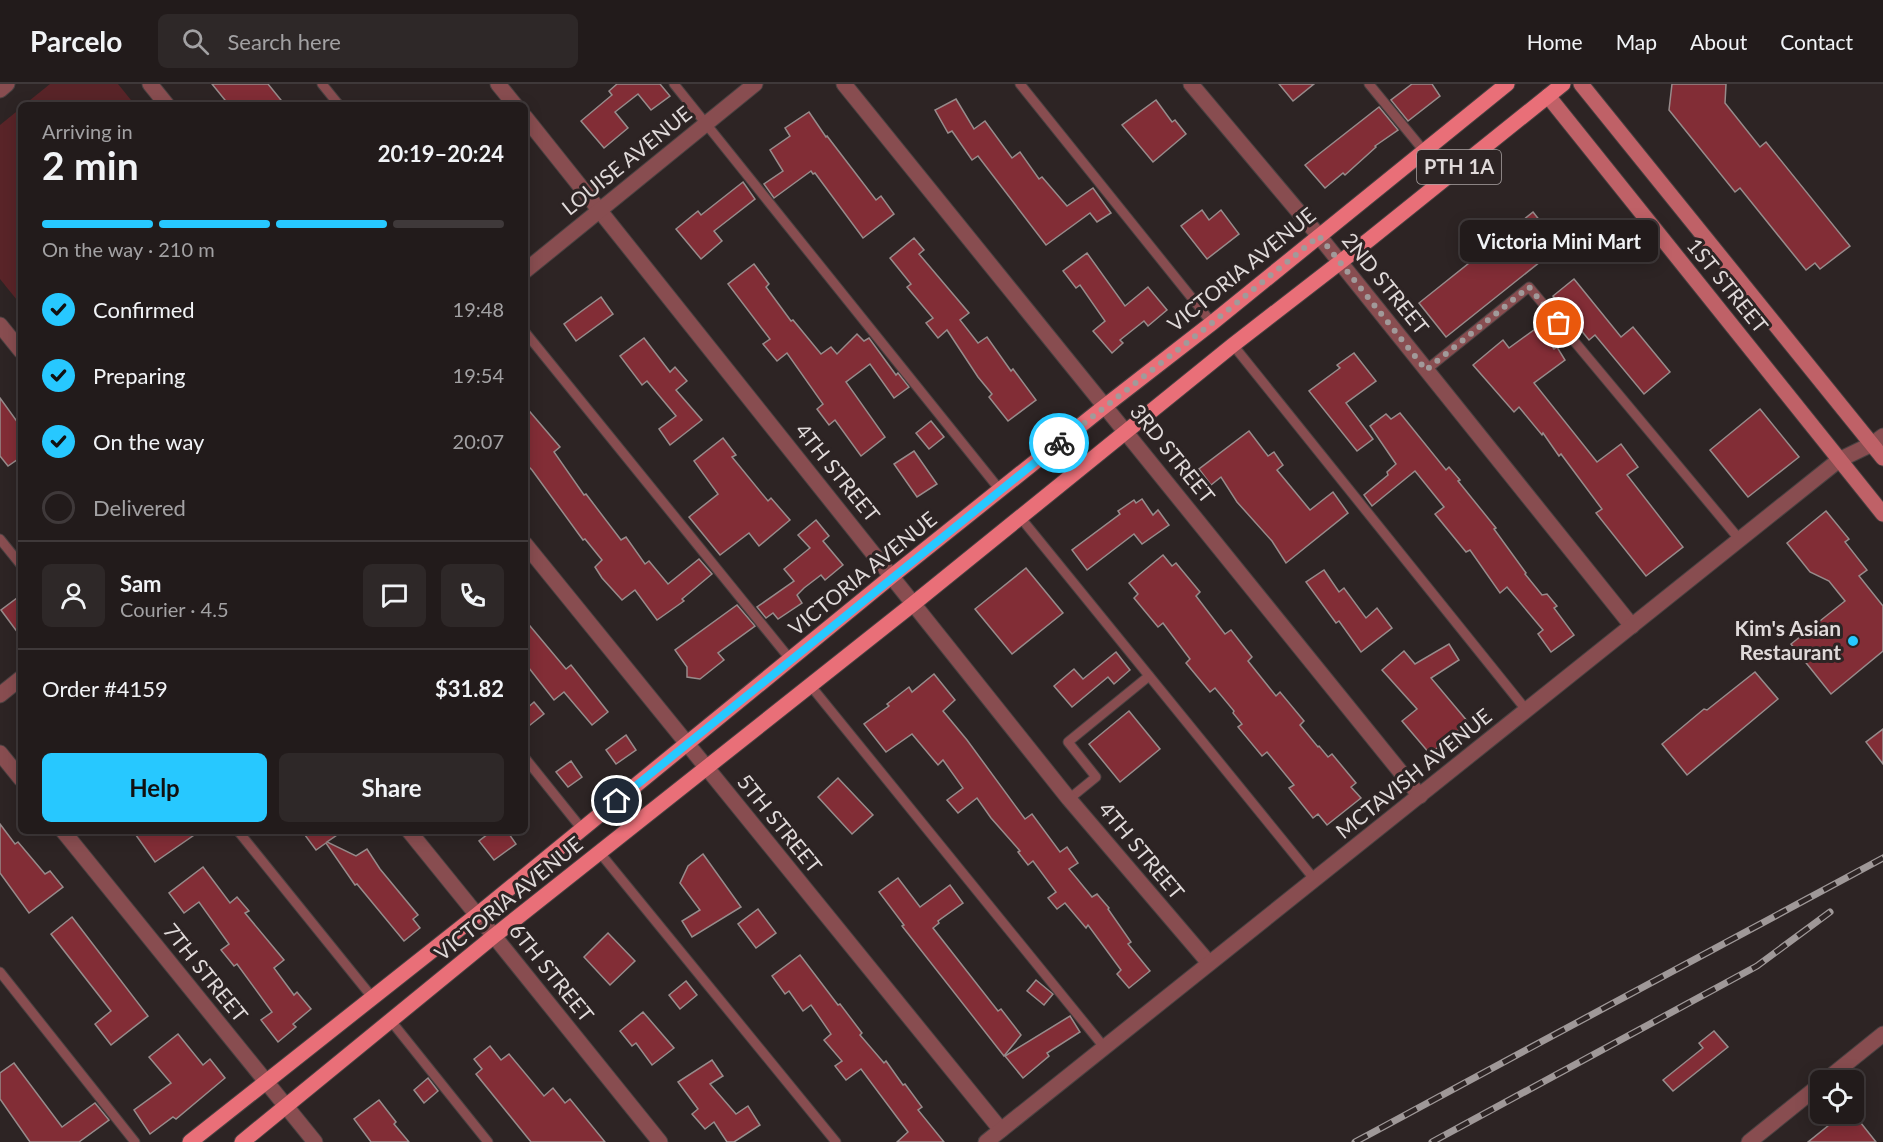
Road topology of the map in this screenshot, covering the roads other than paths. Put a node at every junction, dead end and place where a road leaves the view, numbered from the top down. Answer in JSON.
{"nodes":[{"id":1,"x":7,"y":84,"type":"edge"},
{"id":2,"x":150,"y":84,"type":"edge"},
{"id":3,"x":322,"y":84,"type":"edge"},
{"id":4,"x":498,"y":84,"type":"edge"},
{"id":5,"x":674,"y":84,"type":"edge"},
{"id":6,"x":755,"y":84,"type":"edge"},
{"id":7,"x":844,"y":84,"type":"edge"},
{"id":8,"x":1020,"y":84,"type":"edge"},
{"id":9,"x":1191,"y":84,"type":"edge"},
{"id":10,"x":1369,"y":84,"type":"edge"},
{"id":11,"x":1507,"y":84,"type":"edge"},
{"id":12,"x":1538,"y":84,"type":"edge"},
{"id":13,"x":1563,"y":84,"type":"edge"},
{"id":14,"x":1581,"y":84,"type":"edge"},
{"id":15,"x":0,"y":90,"type":"edge"},
{"id":16,"x":1548,"y":96,"type":"junction"},
{"id":17,"x":165,"y":102,"type":"edge"},
{"id":18,"x":337,"y":102,"type":"edge"},
{"id":19,"x":513,"y":102,"type":"edge"},
{"id":20,"x":528,"y":121,"type":"edge"},
{"id":21,"x":705,"y":125,"type":"junction"},
{"id":22,"x":1424,"y":151,"type":"junction"},
{"id":23,"x":600,"y":210,"type":"junction"},
{"id":24,"x":1319,"y":236,"type":"junction"},
{"id":25,"x":1340,"y":262,"type":"junction"},
{"id":26,"x":528,"y":269,"type":"edge"},
{"id":27,"x":1212,"y":323,"type":"junction"},
{"id":28,"x":0,"y":325,"type":"edge"},
{"id":29,"x":528,"y":336,"type":"edge"},
{"id":30,"x":1233,"y":345,"type":"junction"},
{"id":31,"x":18,"y":347,"type":"edge"},
{"id":32,"x":1426,"y":370,"type":"junction"},
{"id":33,"x":1105,"y":406,"type":"junction"},
{"id":34,"x":1126,"y":430,"type":"junction"},
{"id":35,"x":1878,"y":440,"type":"edge"},
{"id":36,"x":1883,"y":458,"type":"edge"},
{"id":37,"x":1839,"y":460,"type":"junction"},
{"id":38,"x":1000,"y":490,"type":"junction"},
{"id":39,"x":1883,"y":514,"type":"edge"},
{"id":40,"x":1020,"y":517,"type":"junction"},
{"id":41,"x":0,"y":539,"type":"edge"},
{"id":42,"x":1740,"y":540,"type":"junction"},
{"id":43,"x":528,"y":548,"type":"edge"},
{"id":44,"x":18,"y":561,"type":"edge"},
{"id":45,"x":892,"y":576,"type":"junction"},
{"id":46,"x":913,"y":604,"type":"junction"},
{"id":47,"x":1632,"y":626,"type":"junction"},
{"id":48,"x":790,"y":659,"type":"junction"},
{"id":49,"x":1149,"y":676,"type":"junction"},
{"id":50,"x":18,"y":680,"type":"edge"},
{"id":51,"x":810,"y":686,"type":"junction"},
{"id":52,"x":0,"y":695,"type":"edge"},
{"id":53,"x":1527,"y":711,"type":"junction"},
{"id":54,"x":686,"y":744,"type":"junction"},
{"id":55,"x":0,"y":753,"type":"edge"},
{"id":56,"x":528,"y":762,"type":"edge"},
{"id":57,"x":706,"y":768,"type":"junction"},
{"id":58,"x":18,"y":775,"type":"edge"},
{"id":59,"x":1420,"y":796,"type":"junction"},
{"id":60,"x":1069,"y":799,"type":"junction"},
{"id":61,"x":582,"y":829,"type":"junction"},
{"id":62,"x":65,"y":834,"type":"edge"},
{"id":63,"x":240,"y":834,"type":"edge"},
{"id":64,"x":411,"y":834,"type":"edge"},
{"id":65,"x":600,"y":853,"type":"junction"},
{"id":66,"x":1315,"y":880,"type":"junction"},
{"id":67,"x":477,"y":915,"type":"junction"},
{"id":68,"x":494,"y":936,"type":"junction"},
{"id":69,"x":1209,"y":963,"type":"junction"},
{"id":70,"x":0,"y":972,"type":"edge"},
{"id":71,"x":372,"y":997,"type":"junction"},
{"id":72,"x":391,"y":1021,"type":"junction"},
{"id":73,"x":1883,"y":1034,"type":"edge"},
{"id":74,"x":1104,"y":1047,"type":"junction"},
{"id":75,"x":1838,"y":1070,"type":"edge"},
{"id":76,"x":266,"y":1082,"type":"junction"},
{"id":77,"x":1810,"y":1093,"type":"edge"},
{"id":78,"x":286,"y":1107,"type":"junction"},
{"id":79,"x":1001,"y":1130,"type":"junction"},
{"id":80,"x":135,"y":1142,"type":"edge"},
{"id":81,"x":190,"y":1142,"type":"edge"},
{"id":82,"x":242,"y":1142,"type":"edge"},
{"id":83,"x":315,"y":1142,"type":"edge"},
{"id":84,"x":488,"y":1142,"type":"edge"},
{"id":85,"x":660,"y":1142,"type":"edge"},
{"id":86,"x":836,"y":1142,"type":"edge"},
{"id":87,"x":986,"y":1142,"type":"edge"},
{"id":88,"x":1749,"y":1142,"type":"edge"}],
"edges":[{"from":1,"to":15,"type":"street"},
{"from":2,"to":17,"type":"street"},
{"from":3,"to":18,"type":"lane"},
{"from":4,"to":19,"type":"street"},
{"from":5,"to":21,"type":"lane"},
{"from":6,"to":21,"type":"street","name":"LOUISE AVENUE"},
{"from":7,"to":33,"type":"street","name":"3RD STREET"},
{"from":8,"to":27,"type":"lane"},
{"from":9,"to":24,"type":"street","name":"2ND STREET"},
{"from":10,"to":22,"type":"lane"},
{"from":11,"to":22,"type":"main road","name":"VICTORIA AVENUE","number":"PTH 1A"},
{"from":12,"to":16,"type":"main road","name":"1ST STREET"},
{"from":13,"to":16,"type":"main road","name":"VICTORIA AVENUE","number":"PTH 1A"},
{"from":14,"to":35,"type":"main road","name":"1ST STREET"},
{"from":16,"to":25,"type":"main road","name":"VICTORIA AVENUE","number":"PTH 1A"},
{"from":16,"to":37,"type":"main road","name":"1ST STREET"},
{"from":20,"to":23,"type":"street","name":"4TH STREET"},
{"from":21,"to":23,"type":"street","name":"LOUISE AVENUE"},
{"from":21,"to":38,"type":"lane"},
{"from":22,"to":24,"type":"main road","name":"VICTORIA AVENUE","number":"PTH 1A"},
{"from":23,"to":26,"type":"street","name":"LOUISE AVENUE"},
{"from":23,"to":45,"type":"street","name":"4TH STREET"},
{"from":24,"to":25,"type":"street","name":"2ND STREET"},
{"from":24,"to":27,"type":"main road","name":"VICTORIA AVENUE","number":"PTH 1A"},
{"from":25,"to":30,"type":"main road","name":"VICTORIA AVENUE","number":"PTH 1A"},
{"from":25,"to":32,"type":"street","name":"2ND STREET"},
{"from":27,"to":33,"type":"main road","name":"VICTORIA AVENUE","number":"PTH 1A"},
{"from":28,"to":31,"type":"street"},
{"from":29,"to":48,"type":"lane"},
{"from":30,"to":34,"type":"main road","name":"VICTORIA AVENUE","number":"PTH 1A"},
{"from":30,"to":53,"type":"lane"},
{"from":32,"to":42,"type":"lane"},
{"from":32,"to":47,"type":"street","name":"2ND STREET"},
{"from":33,"to":34,"type":"street","name":"3RD STREET"},
{"from":33,"to":38,"type":"main road","name":"VICTORIA AVENUE","number":"PTH 1A"},
{"from":34,"to":40,"type":"main road","name":"VICTORIA AVENUE","number":"PTH 1A"},
{"from":34,"to":59,"type":"street","name":"3RD STREET"},
{"from":35,"to":36,"type":"main road","name":"1ST STREET"},
{"from":35,"to":37,"type":"street","name":"MCTAVISH AVENUE"},
{"from":37,"to":39,"type":"main road","name":"1ST STREET"},
{"from":37,"to":42,"type":"street","name":"MCTAVISH AVENUE"},
{"from":38,"to":45,"type":"main road","name":"VICTORIA AVENUE","number":"PTH 1A"},
{"from":40,"to":46,"type":"main road","name":"VICTORIA AVENUE","number":"PTH 1A"},
{"from":40,"to":49,"type":"lane"},
{"from":41,"to":44,"type":"lane"},
{"from":42,"to":47,"type":"street","name":"MCTAVISH AVENUE"},
{"from":43,"to":54,"type":"street","name":"5TH STREET"},
{"from":45,"to":46,"type":"street","name":"4TH STREET"},
{"from":45,"to":48,"type":"main road","name":"VICTORIA AVENUE","number":"PTH 1A"},
{"from":46,"to":51,"type":"main road","name":"VICTORIA AVENUE","number":"PTH 1A"},
{"from":46,"to":60,"type":"street","name":"4TH STREET"},
{"from":47,"to":53,"type":"street","name":"MCTAVISH AVENUE"},
{"from":48,"to":54,"type":"main road","name":"VICTORIA AVENUE","number":"PTH 1A"},
{"from":49,"to":60,"type":"lane"},
{"from":49,"to":66,"type":"lane"},
{"from":50,"to":52,"type":"street"},
{"from":51,"to":57,"type":"main road","name":"VICTORIA AVENUE","number":"PTH 1A"},
{"from":51,"to":74,"type":"lane"},
{"from":53,"to":59,"type":"street","name":"MCTAVISH AVENUE"},
{"from":54,"to":57,"type":"street","name":"5TH STREET"},
{"from":54,"to":61,"type":"main road","name":"VICTORIA AVENUE","number":"PTH 1A"},
{"from":55,"to":58,"type":"street"},
{"from":56,"to":61,"type":"lane"},
{"from":57,"to":65,"type":"main road","name":"VICTORIA AVENUE","number":"PTH 1A"},
{"from":57,"to":79,"type":"street","name":"5TH STREET"},
{"from":59,"to":66,"type":"street","name":"MCTAVISH AVENUE"},
{"from":60,"to":69,"type":"street","name":"4TH STREET"},
{"from":61,"to":67,"type":"main road","name":"VICTORIA AVENUE","number":"PTH 1A"},
{"from":62,"to":76,"type":"street","name":"7TH STREET"},
{"from":63,"to":71,"type":"lane"},
{"from":64,"to":67,"type":"street","name":"6TH STREET"},
{"from":65,"to":68,"type":"main road","name":"VICTORIA AVENUE","number":"PTH 1A"},
{"from":65,"to":86,"type":"lane"},
{"from":66,"to":69,"type":"street","name":"MCTAVISH AVENUE"},
{"from":67,"to":68,"type":"street","name":"6TH STREET"},
{"from":67,"to":71,"type":"main road","name":"VICTORIA AVENUE","number":"PTH 1A"},
{"from":68,"to":72,"type":"main road","name":"VICTORIA AVENUE","number":"PTH 1A"},
{"from":68,"to":85,"type":"street","name":"6TH STREET"},
{"from":69,"to":74,"type":"street","name":"MCTAVISH AVENUE"},
{"from":70,"to":80,"type":"lane"},
{"from":71,"to":76,"type":"main road","name":"VICTORIA AVENUE","number":"PTH 1A"},
{"from":72,"to":78,"type":"main road","name":"VICTORIA AVENUE","number":"PTH 1A"},
{"from":72,"to":84,"type":"lane"},
{"from":73,"to":75,"type":"street"},
{"from":74,"to":79,"type":"street","name":"MCTAVISH AVENUE"},
{"from":76,"to":78,"type":"street","name":"7TH STREET"},
{"from":76,"to":81,"type":"main road","name":"VICTORIA AVENUE","number":"PTH 1A"},
{"from":77,"to":88,"type":"street"},
{"from":78,"to":82,"type":"main road","name":"VICTORIA AVENUE","number":"PTH 1A"},
{"from":78,"to":83,"type":"street","name":"7TH STREET"},
{"from":79,"to":87,"type":"street","name":"MCTAVISH AVENUE"}]}
